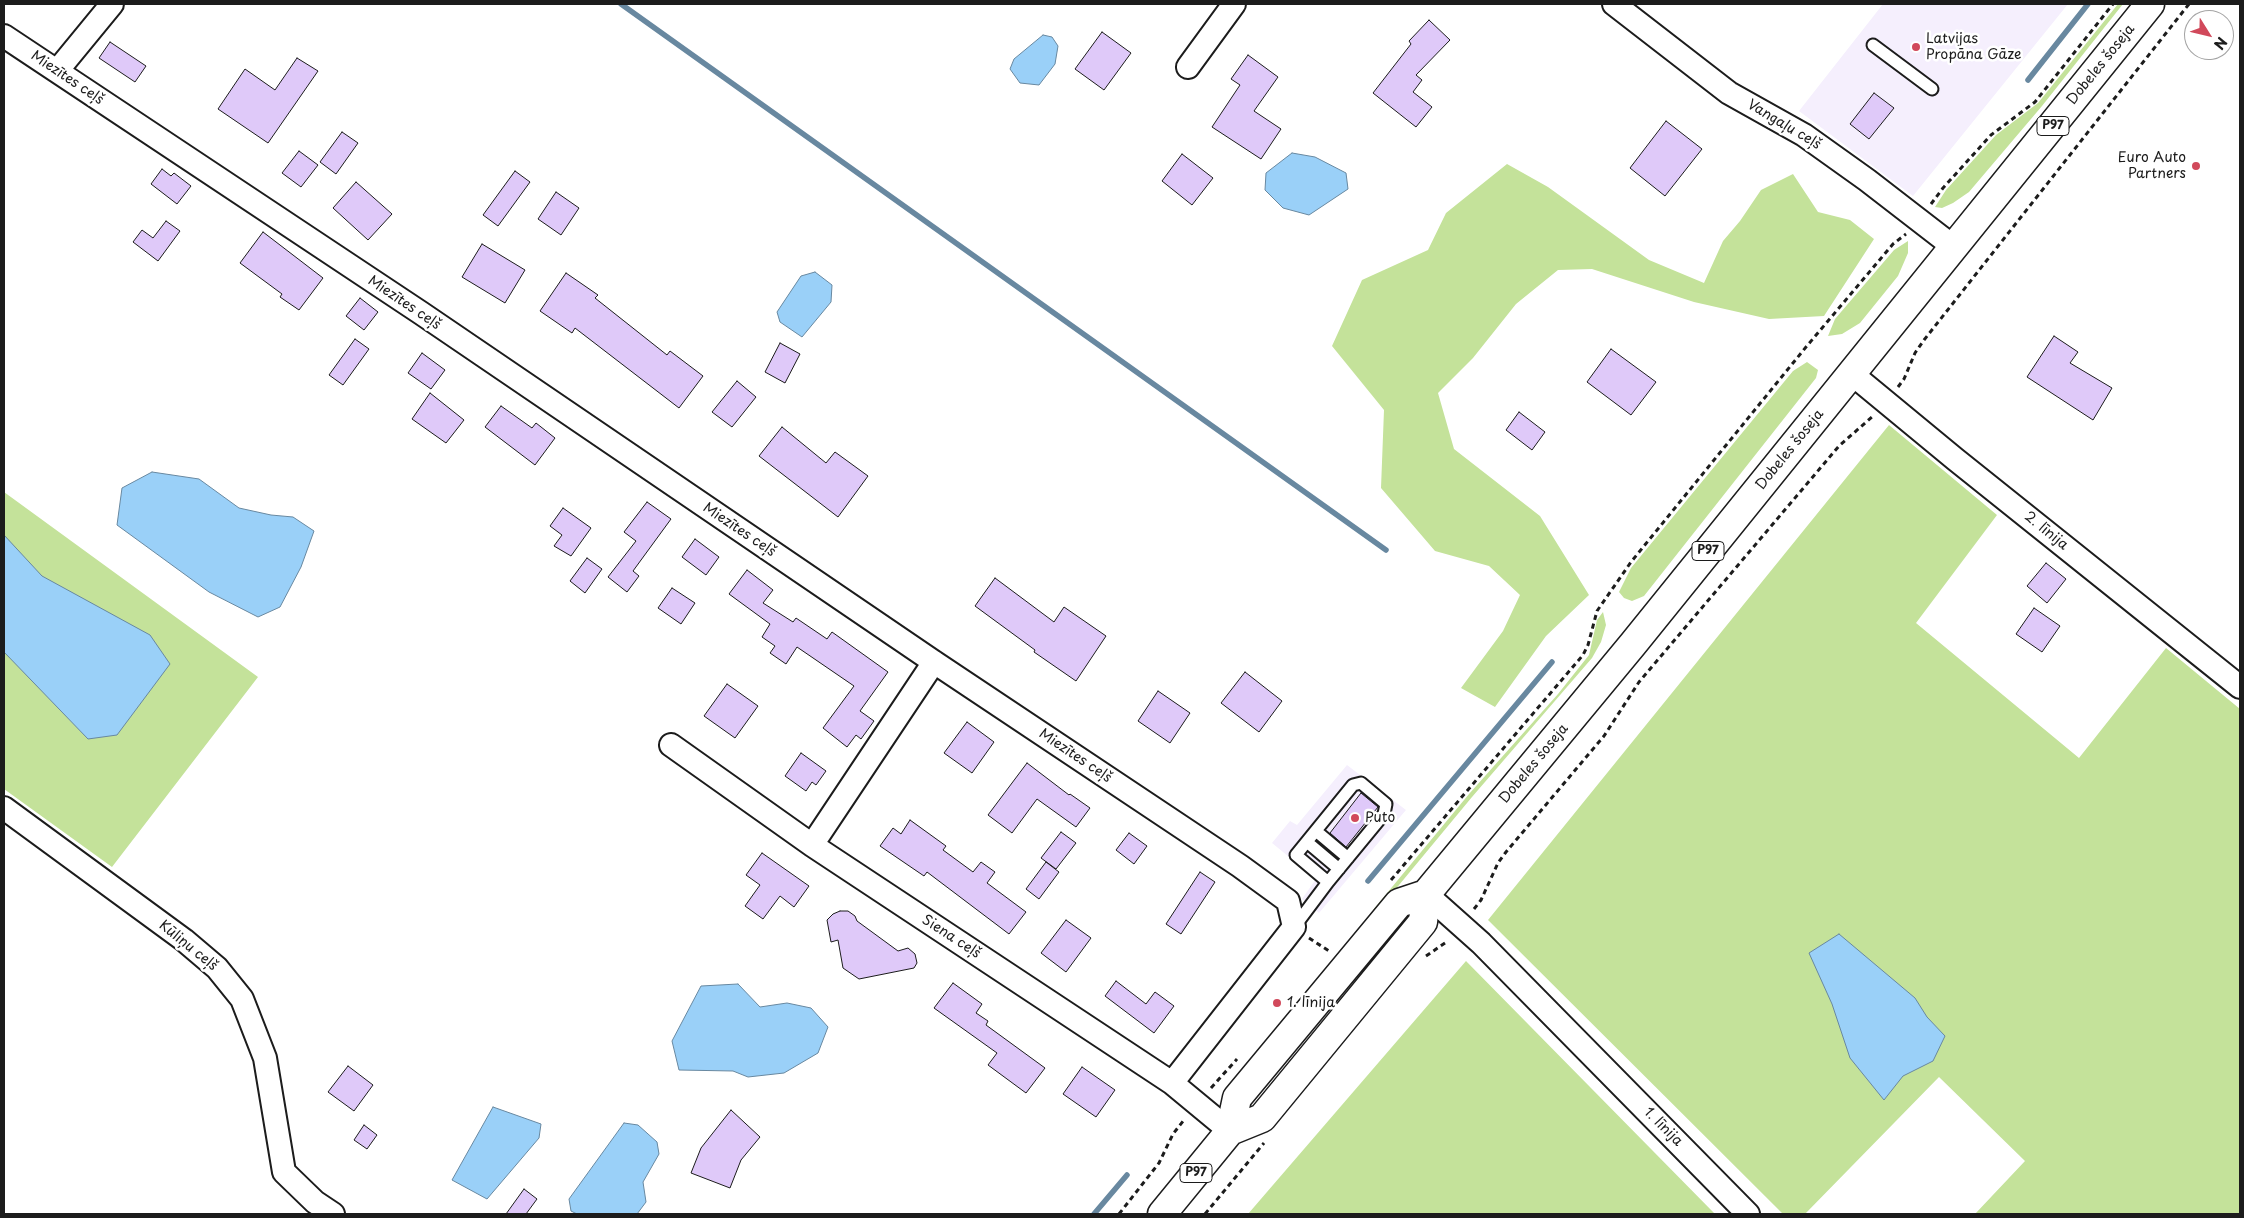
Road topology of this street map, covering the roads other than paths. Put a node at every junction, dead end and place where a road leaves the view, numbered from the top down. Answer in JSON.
{"nodes":[{"id":1,"x":112,"y":4,"type":"edge"},
{"id":2,"x":1234,"y":4,"type":"edge"},
{"id":3,"x":1614,"y":4,"type":"edge"},
{"id":4,"x":2150,"y":4,"type":"edge"},
{"id":5,"x":4,"y":36,"type":"edge"},
{"id":6,"x":1873,"y":45,"type":"dead end"},
{"id":7,"x":1188,"y":67,"type":"dead end"},
{"id":8,"x":57,"y":71,"type":"junction"},
{"id":9,"x":1932,"y":89,"type":"dead end"},
{"id":10,"x":1955,"y":248,"type":"junction"},
{"id":11,"x":1852,"y":374,"type":"junction"},
{"id":12,"x":934,"y":662,"type":"junction"},
{"id":13,"x":2239,"y":684,"type":"edge"},
{"id":14,"x":670,"y":745,"type":"dead end"},
{"id":15,"x":1339,"y":802,"type":"junction"},
{"id":16,"x":4,"y":808,"type":"edge"},
{"id":17,"x":1348,"y":810,"type":"dead end"},
{"id":18,"x":1316,"y":831,"type":"junction"},
{"id":19,"x":1307,"y":842,"type":"junction"},
{"id":20,"x":812,"y":845,"type":"junction"},
{"id":21,"x":1348,"y":858,"type":"junction"},
{"id":22,"x":1339,"y":869,"type":"junction"},
{"id":23,"x":1328,"y":882,"type":"junction"},
{"id":24,"x":1426,"y":894,"type":"junction"},
{"id":25,"x":1294,"y":927,"type":"junction"},
{"id":26,"x":1172,"y":1083,"type":"junction"},
{"id":27,"x":1230,"y":1131,"type":"junction"},
{"id":28,"x":333,"y":1214,"type":"edge"},
{"id":29,"x":1162,"y":1214,"type":"edge"},
{"id":30,"x":1748,"y":1214,"type":"edge"}],
"edges":[{"from":1,"to":8,"type":"street"},
{"from":2,"to":7,"type":"street"},
{"from":3,"to":10,"type":"street","name":"Vangaļu ceļš"},
{"from":4,"to":10,"type":"main road","name":"Dobeles šoseja","number":"P97"},
{"from":5,"to":8,"type":"street","name":"Miezītes ceļš"},
{"from":6,"to":9,"type":"lane"},
{"from":8,"to":12,"type":"street","name":"Miezītes ceļš"},
{"from":10,"to":11,"type":"main road","name":"Dobeles šoseja","number":"P97"},
{"from":11,"to":13,"type":"street","name":"2. līnija"},
{"from":11,"to":24,"type":"main road","name":"Dobeles šoseja","number":"P97"},
{"from":12,"to":20,"type":"street"},
{"from":12,"to":25,"type":"street","name":"Miezītes ceļš"},
{"from":14,"to":20,"type":"street","name":"Siena ceļš"},
{"from":15,"to":17,"type":"lane"},
{"from":15,"to":18,"type":"lane"},
{"from":15,"to":21,"type":"lane"},
{"from":16,"to":28,"type":"street","name":"Kūliņu ceļš"},
{"from":18,"to":19,"type":"lane"},
{"from":18,"to":21,"type":"lane"},
{"from":19,"to":22,"type":"lane"},
{"from":19,"to":23,"type":"lane"},
{"from":20,"to":26,"type":"street","name":"Siena ceļš"},
{"from":21,"to":22,"type":"lane"},
{"from":22,"to":23,"type":"lane"},
{"from":23,"to":25,"type":"lane"},
{"from":24,"to":27,"type":"main road","number":"P97"},
{"from":24,"to":30,"type":"street","name":"1. līnija"},
{"from":25,"to":26,"type":"street"},
{"from":26,"to":27,"type":"street","name":"Siena ceļš"},
{"from":27,"to":29,"type":"main road","number":"P97"}]}
